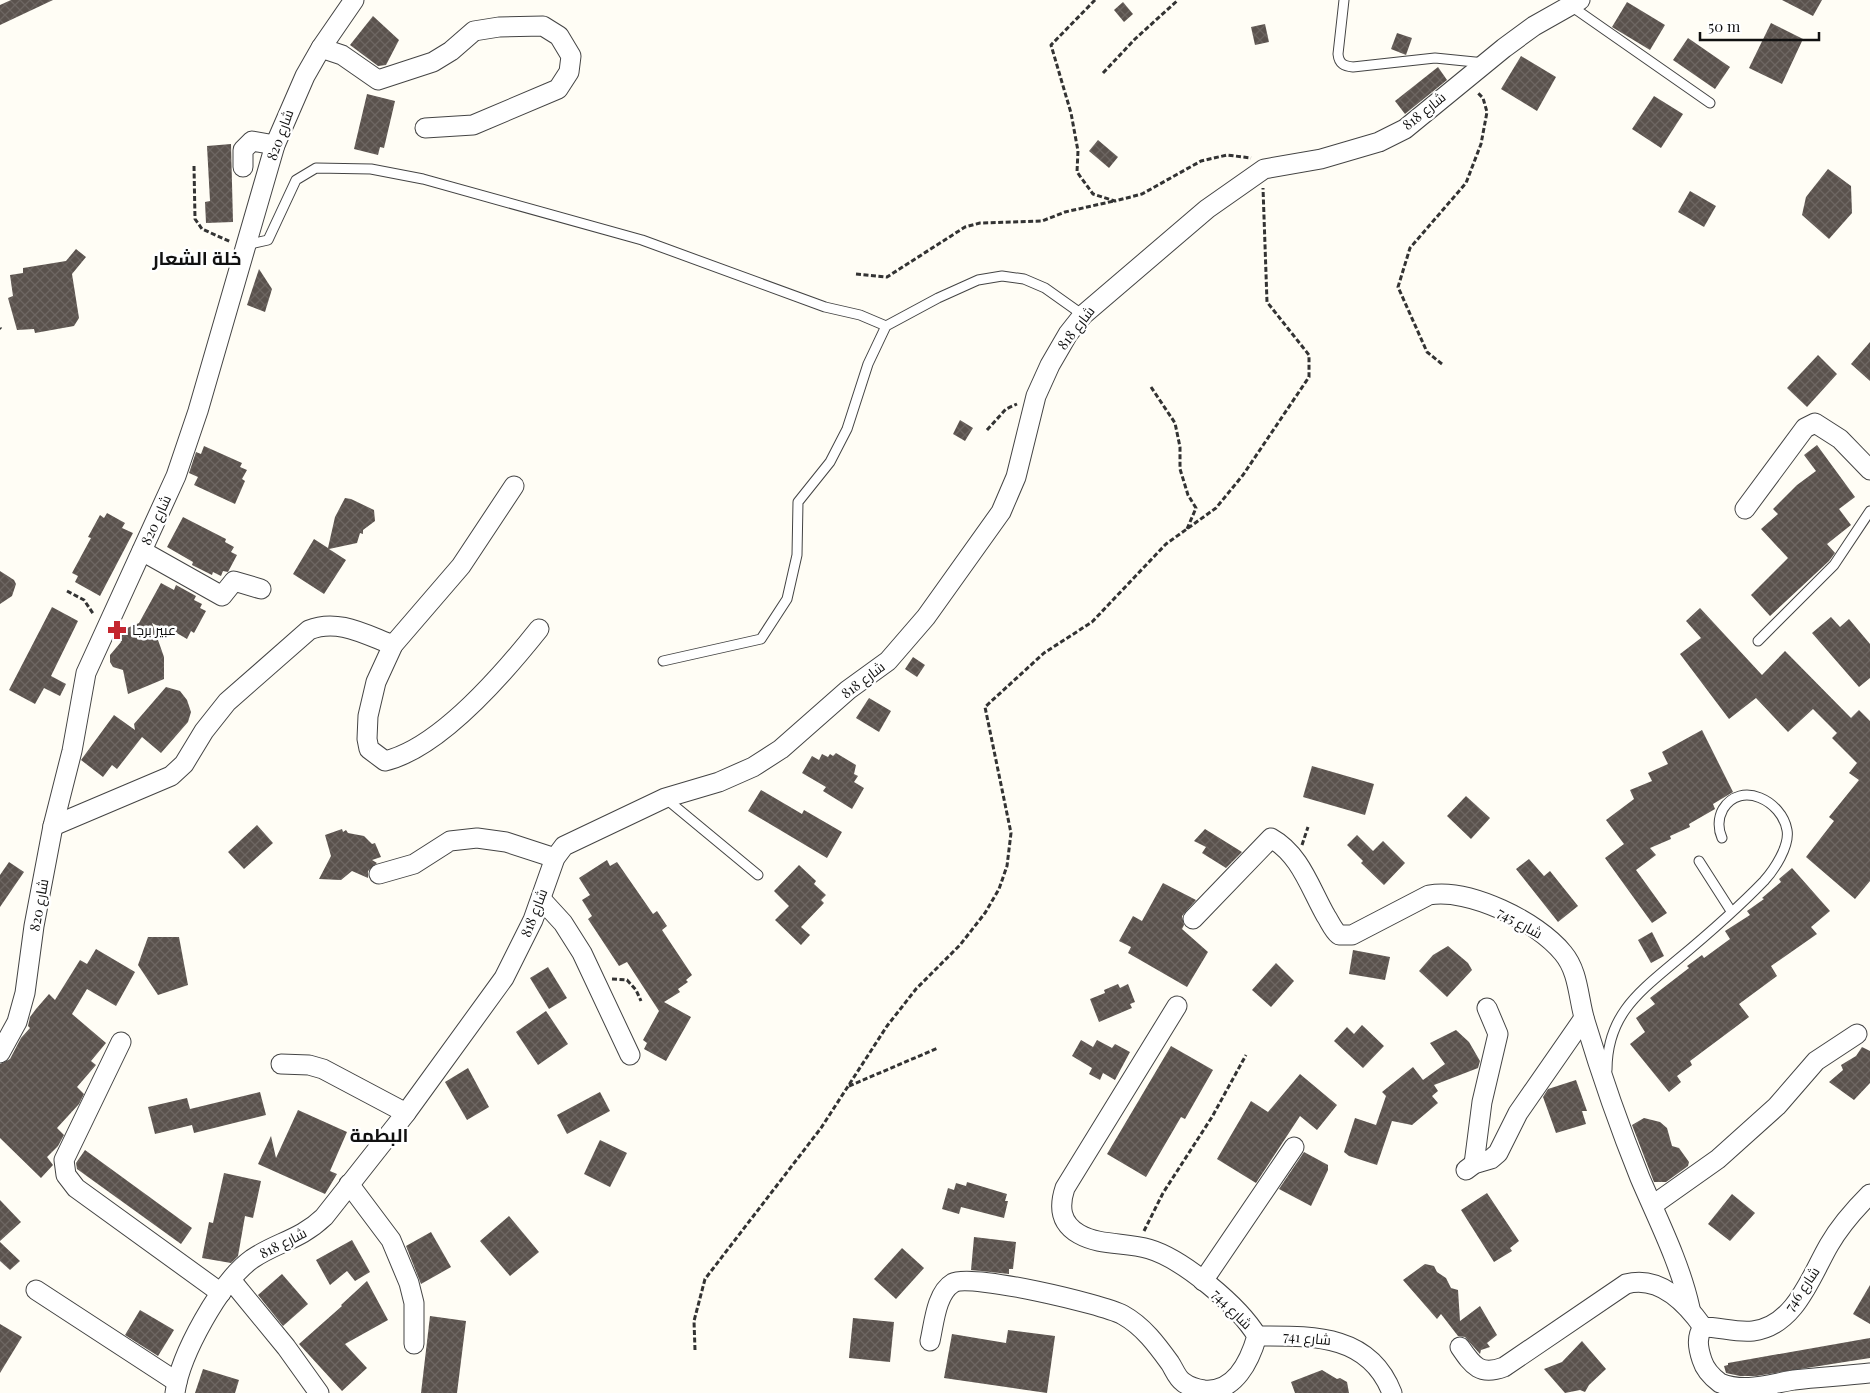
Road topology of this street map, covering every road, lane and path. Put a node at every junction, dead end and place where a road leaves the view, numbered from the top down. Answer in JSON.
{"nodes":[{"id":1,"x":354,"y":0,"type":"edge"},
{"id":2,"x":1095,"y":0,"type":"edge"},
{"id":3,"x":1178,"y":0,"type":"edge"},
{"id":4,"x":1344,"y":0,"type":"edge"},
{"id":5,"x":1576,"y":3,"type":"edge"},
{"id":6,"x":321,"y":48,"type":"junction"},
{"id":7,"x":1485,"y":63,"type":"junction"},
{"id":8,"x":1104,"y":73,"type":"dead end"},
{"id":9,"x":1465,"y":78,"type":"junction"},
{"id":10,"x":1710,"y":103,"type":"dead end"},
{"id":11,"x":425,"y":128,"type":"dead end"},
{"id":12,"x":275,"y":145,"type":"junction"},
{"id":13,"x":194,"y":166,"type":"dead end"},
{"id":14,"x":243,"y":167,"type":"dead end"},
{"id":15,"x":1264,"y":169,"type":"junction"},
{"id":16,"x":1115,"y":201,"type":"junction"},
{"id":17,"x":245,"y":247,"type":"junction"},
{"id":18,"x":856,"y":274,"type":"dead end"},
{"id":19,"x":1084,"y":315,"type":"junction"},
{"id":20,"x":886,"y":326,"type":"junction"},
{"id":21,"x":1442,"y":364,"type":"dead end"},
{"id":22,"x":1151,"y":388,"type":"dead end"},
{"id":23,"x":1036,"y":396,"type":"junction"},
{"id":24,"x":987,"y":430,"type":"dead end"},
{"id":25,"x":1870,"y":470,"type":"edge"},
{"id":26,"x":514,"y":486,"type":"dead end"},
{"id":27,"x":1745,"y":509,"type":"dead end"},
{"id":28,"x":1870,"y":511,"type":"edge"},
{"id":29,"x":1187,"y":529,"type":"junction"},
{"id":30,"x":142,"y":551,"type":"junction"},
{"id":31,"x":261,"y":589,"type":"dead end"},
{"id":32,"x":67,"y":591,"type":"dead end"},
{"id":33,"x":539,"y":629,"type":"dead end"},
{"id":34,"x":102,"y":638,"type":"junction"},
{"id":35,"x":1758,"y":641,"type":"dead end"},
{"id":36,"x":393,"y":645,"type":"junction"},
{"id":37,"x":663,"y":661,"type":"dead end"},
{"id":38,"x":665,"y":798,"type":"junction"},
{"id":39,"x":53,"y":826,"type":"junction"},
{"id":40,"x":1722,"y":838,"type":"dead end"},
{"id":41,"x":555,"y":858,"type":"junction"},
{"id":42,"x":1699,"y":861,"type":"dead end"},
{"id":43,"x":379,"y":874,"type":"dead end"},
{"id":44,"x":758,"y":875,"type":"dead end"},
{"id":45,"x":541,"y":898,"type":"junction"},
{"id":46,"x":1731,"y":911,"type":"junction"},
{"id":47,"x":1193,"y":919,"type":"dead end"},
{"id":48,"x":597,"y":984,"type":"junction"},
{"id":49,"x":641,"y":1002,"type":"dead end"},
{"id":50,"x":1177,"y":1006,"type":"dead end"},
{"id":51,"x":1486,"y":1008,"type":"dead end"},
{"id":52,"x":1584,"y":1018,"type":"junction"},
{"id":53,"x":1857,"y":1034,"type":"dead end"},
{"id":54,"x":121,"y":1042,"type":"dead end"},
{"id":55,"x":938,"y":1048,"type":"dead end"},
{"id":56,"x":0,"y":1052,"type":"edge"},
{"id":57,"x":630,"y":1055,"type":"dead end"},
{"id":58,"x":1246,"y":1055,"type":"dead end"},
{"id":59,"x":281,"y":1064,"type":"dead end"},
{"id":60,"x":848,"y":1086,"type":"junction"},
{"id":61,"x":1607,"y":1088,"type":"junction"},
{"id":62,"x":406,"y":1114,"type":"junction"},
{"id":63,"x":1294,"y":1147,"type":"dead end"},
{"id":64,"x":349,"y":1184,"type":"junction"},
{"id":65,"x":1870,"y":1194,"type":"edge"},
{"id":66,"x":1653,"y":1205,"type":"junction"},
{"id":67,"x":1136,"y":1247,"type":"junction"},
{"id":68,"x":1203,"y":1281,"type":"junction"},
{"id":69,"x":226,"y":1286,"type":"junction"},
{"id":70,"x":36,"y":1290,"type":"dead end"},
{"id":71,"x":1690,"y":1308,"type":"junction"},
{"id":72,"x":1703,"y":1327,"type":"junction"},
{"id":73,"x":1257,"y":1336,"type":"junction"},
{"id":74,"x":930,"y":1341,"type":"dead end"},
{"id":75,"x":414,"y":1344,"type":"dead end"},
{"id":76,"x":1460,"y":1347,"type":"dead end"},
{"id":77,"x":695,"y":1350,"type":"dead end"},
{"id":78,"x":1870,"y":1373,"type":"edge"},
{"id":79,"x":176,"y":1387,"type":"edge"},
{"id":80,"x":1178,"y":1388,"type":"edge"},
{"id":81,"x":319,"y":1393,"type":"edge"},
{"id":82,"x":1392,"y":1393,"type":"edge"}],
"edges":[{"from":1,"to":6,"type":"street","name":"شارع 820"},
{"from":2,"to":16,"type":"path"},
{"from":3,"to":8,"type":"path"},
{"from":4,"to":7,"type":"lane"},
{"from":5,"to":7,"type":"street","name":"شارع 818"},
{"from":5,"to":10,"type":"lane"},
{"from":6,"to":11,"type":"street"},
{"from":6,"to":12,"type":"street","name":"شارع 820"},
{"from":7,"to":9,"type":"street","name":"شارع 818"},
{"from":9,"to":15,"type":"street","name":"شارع 818"},
{"from":9,"to":21,"type":"path"},
{"from":12,"to":14,"type":"street"},
{"from":12,"to":17,"type":"street","name":"شارع 820"},
{"from":13,"to":17,"type":"path"},
{"from":15,"to":16,"type":"path"},
{"from":15,"to":19,"type":"street","name":"شارع 818"},
{"from":15,"to":29,"type":"path"},
{"from":16,"to":18,"type":"path"},
{"from":17,"to":20,"type":"lane"},
{"from":17,"to":30,"type":"street","name":"شارع 820"},
{"from":19,"to":20,"type":"lane"},
{"from":19,"to":23,"type":"street","name":"شارع 818"},
{"from":20,"to":37,"type":"lane"},
{"from":22,"to":29,"type":"path"},
{"from":23,"to":24,"type":"path"},
{"from":23,"to":38,"type":"street","name":"شارع 818"},
{"from":25,"to":27,"type":"street"},
{"from":26,"to":36,"type":"street"},
{"from":28,"to":35,"type":"lane"},
{"from":29,"to":60,"type":"path"},
{"from":30,"to":31,"type":"street"},
{"from":30,"to":34,"type":"street","name":"شارع 820"},
{"from":32,"to":34,"type":"path"},
{"from":33,"to":36,"type":"street"},
{"from":34,"to":39,"type":"street","name":"شارع 820"},
{"from":36,"to":39,"type":"street"},
{"from":38,"to":41,"type":"street","name":"شارع 818"},
{"from":38,"to":44,"type":"lane"},
{"from":39,"to":56,"type":"street","name":"شارع 820"},
{"from":40,"to":46,"type":"lane"},
{"from":41,"to":43,"type":"street"},
{"from":41,"to":45,"type":"street","name":"شارع 818"},
{"from":42,"to":46,"type":"lane"},
{"from":45,"to":48,"type":"street"},
{"from":45,"to":62,"type":"street","name":"شارع 818"},
{"from":46,"to":61,"type":"lane"},
{"from":47,"to":52,"type":"street","name":"شارع 745"},
{"from":48,"to":49,"type":"path"},
{"from":48,"to":57,"type":"street"},
{"from":50,"to":67,"type":"street","name":"شارع 744"},
{"from":51,"to":52,"type":"street"},
{"from":52,"to":61,"type":"street","name":"شارع 745"},
{"from":53,"to":66,"type":"street"},
{"from":54,"to":69,"type":"street"},
{"from":55,"to":60,"type":"path"},
{"from":58,"to":67,"type":"path"},
{"from":59,"to":62,"type":"street"},
{"from":60,"to":77,"type":"path"},
{"from":61,"to":66,"type":"street","name":"شارع 745"},
{"from":62,"to":64,"type":"street","name":"شارع 818"},
{"from":63,"to":68,"type":"street"},
{"from":64,"to":69,"type":"street","name":"شارع 818"},
{"from":64,"to":75,"type":"street"},
{"from":65,"to":72,"type":"street","name":"شارع 746"},
{"from":66,"to":71,"type":"street","name":"شارع 745"},
{"from":67,"to":68,"type":"street","name":"شارع 744"},
{"from":68,"to":73,"type":"street","name":"شارع 744"},
{"from":69,"to":79,"type":"street","name":"شارع 818"},
{"from":69,"to":81,"type":"street"},
{"from":70,"to":79,"type":"street"},
{"from":71,"to":72,"type":"street"},
{"from":71,"to":76,"type":"street"},
{"from":72,"to":78,"type":"street"},
{"from":73,"to":80,"type":"street","name":"شارع 744"},
{"from":73,"to":82,"type":"street","name":"شارع 741"},
{"from":74,"to":80,"type":"street","name":"شارع 744"}]}
